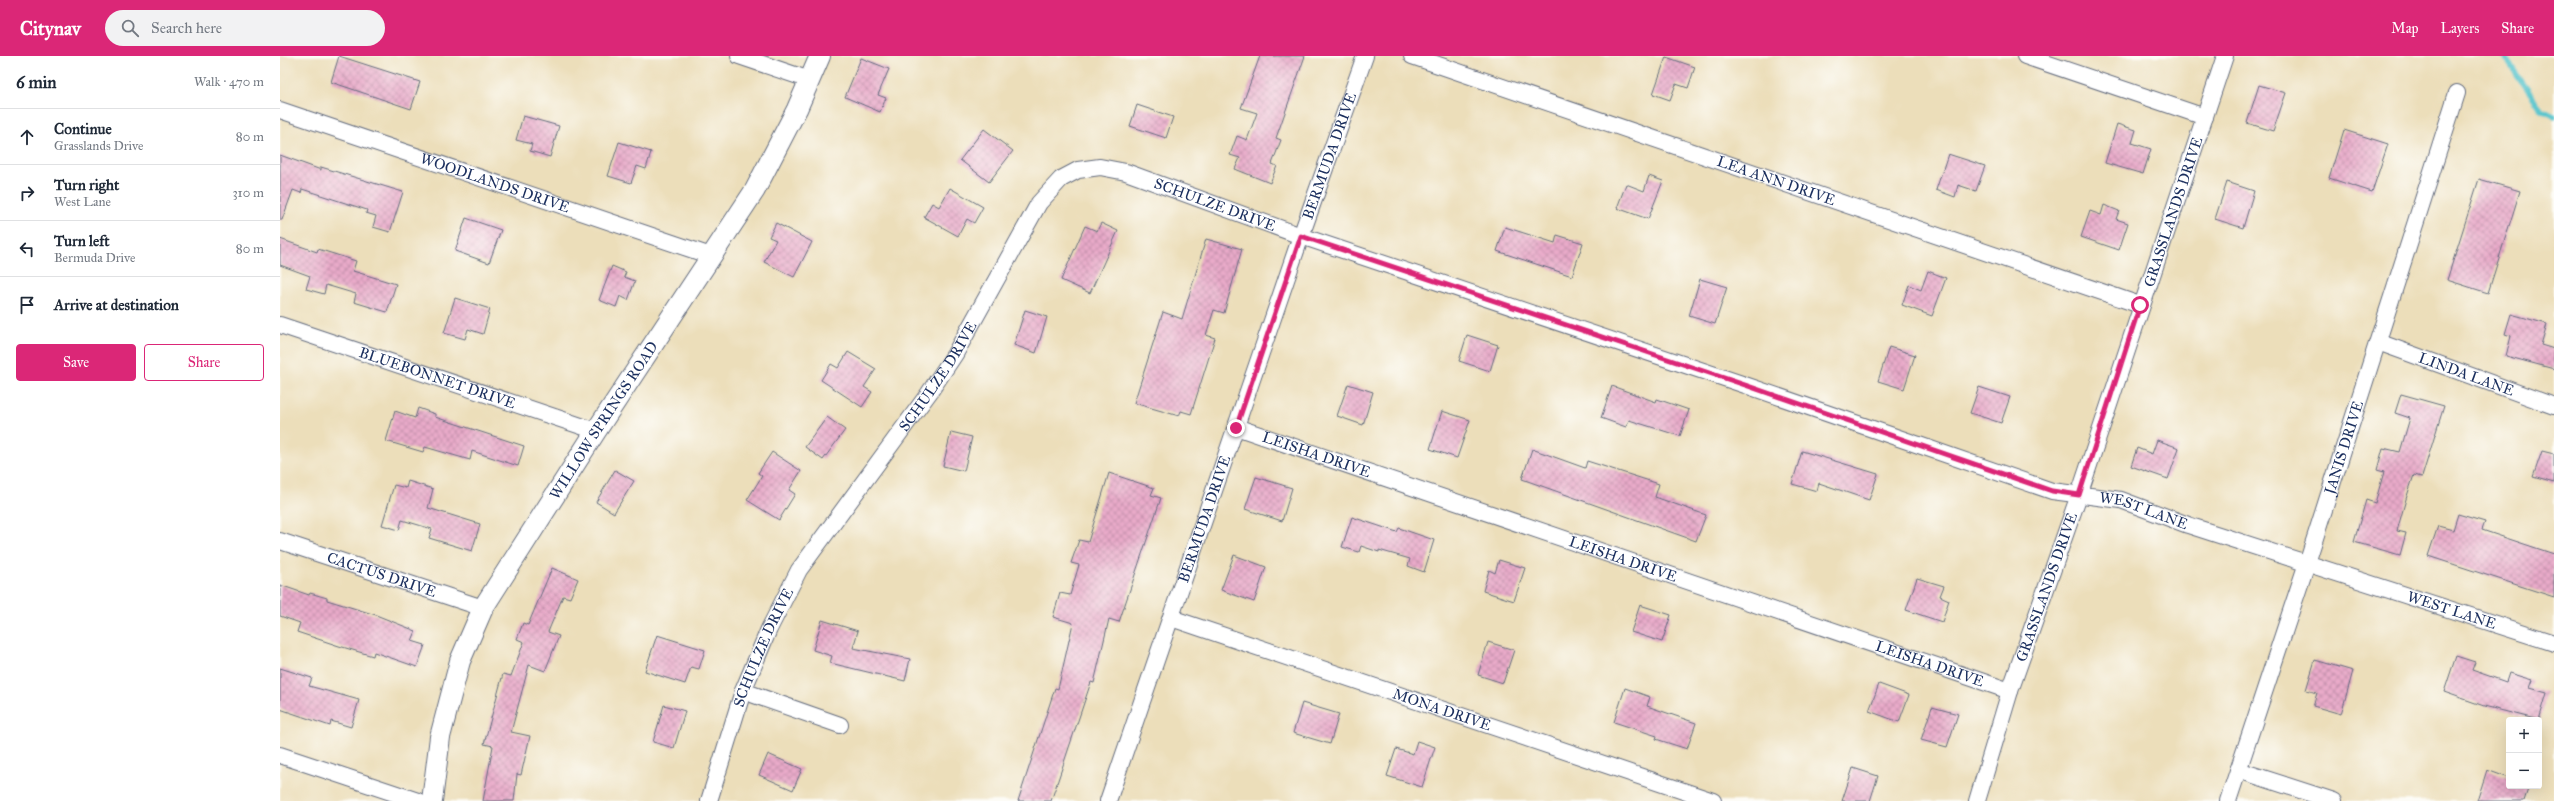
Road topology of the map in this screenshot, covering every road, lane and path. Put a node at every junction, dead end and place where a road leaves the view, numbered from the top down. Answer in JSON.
{"nodes":[{"id":1,"x":739,"y":56,"type":"edge"},
{"id":2,"x":820,"y":56,"type":"edge"},
{"id":3,"x":1365,"y":56,"type":"edge"},
{"id":4,"x":1412,"y":56,"type":"edge"},
{"id":5,"x":2026,"y":56,"type":"edge"},
{"id":6,"x":2225,"y":56,"type":"edge"},
{"id":7,"x":810,"y":80,"type":"junction"},
{"id":8,"x":2457,"y":93,"type":"dead end"},
{"id":9,"x":280,"y":110,"type":"edge"},
{"id":10,"x":2205,"y":117,"type":"junction"},
{"id":11,"x":1301,"y":236,"type":"junction"},
{"id":12,"x":711,"y":256,"type":"junction"},
{"id":13,"x":2140,"y":305,"type":"junction"},
{"id":14,"x":280,"y":325,"type":"edge"},
{"id":15,"x":2378,"y":342,"type":"junction"},
{"id":16,"x":2554,"y":406,"type":"edge"},
{"id":17,"x":1236,"y":428,"type":"junction"},
{"id":18,"x":596,"y":431,"type":"junction"},
{"id":19,"x":2079,"y":495,"type":"junction"},
{"id":20,"x":280,"y":541,"type":"edge"},
{"id":21,"x":2307,"y":563,"type":"junction"},
{"id":22,"x":483,"y":608,"type":"junction"},
{"id":23,"x":1171,"y":618,"type":"junction"},
{"id":24,"x":2554,"y":643,"type":"edge"},
{"id":25,"x":743,"y":691,"type":"junction"},
{"id":26,"x":2010,"y":691,"type":"junction"},
{"id":27,"x":840,"y":725,"type":"dead end"},
{"id":28,"x":280,"y":755,"type":"edge"},
{"id":29,"x":2238,"y":770,"type":"junction"},
{"id":30,"x":418,"y":801,"type":"edge"},
{"id":31,"x":432,"y":801,"type":"edge"},
{"id":32,"x":709,"y":801,"type":"edge"},
{"id":33,"x":1108,"y":801,"type":"edge"},
{"id":34,"x":1713,"y":801,"type":"edge"},
{"id":35,"x":1977,"y":801,"type":"edge"},
{"id":36,"x":2228,"y":801,"type":"edge"},
{"id":37,"x":2334,"y":801,"type":"edge"}],
"edges":[{"from":1,"to":7,"type":"street"},
{"from":2,"to":7,"type":"street","name":"WILLOW SPRINGS ROAD"},
{"from":3,"to":11,"type":"street","name":"BERMUDA DRIVE"},
{"from":4,"to":13,"type":"street","name":"LEA ANN DRIVE"},
{"from":5,"to":10,"type":"street"},
{"from":6,"to":10,"type":"street","name":"GRASSLANDS DRIVE"},
{"from":7,"to":12,"type":"street","name":"WILLOW SPRINGS ROAD"},
{"from":8,"to":15,"type":"street","name":"JANIS DRIVE"},
{"from":9,"to":12,"type":"street","name":"WOODLANDS DRIVE"},
{"from":10,"to":13,"type":"street","name":"GRASSLANDS DRIVE"},
{"from":11,"to":17,"type":"street","name":"BERMUDA DRIVE"},
{"from":11,"to":19,"type":"street","name":"WEST LANE"},
{"from":11,"to":25,"type":"street","name":"SCHULZE DRIVE"},
{"from":12,"to":18,"type":"street","name":"WILLOW SPRINGS ROAD"},
{"from":13,"to":19,"type":"street","name":"GRASSLANDS DRIVE"},
{"from":14,"to":18,"type":"street","name":"BLUEBONNET DRIVE"},
{"from":15,"to":16,"type":"street","name":"LINDA LANE"},
{"from":15,"to":21,"type":"street","name":"JANIS DRIVE"},
{"from":17,"to":23,"type":"street","name":"BERMUDA DRIVE"},
{"from":17,"to":26,"type":"street","name":"LEISHA DRIVE"},
{"from":18,"to":22,"type":"street","name":"WILLOW SPRINGS ROAD"},
{"from":19,"to":21,"type":"street","name":"WEST LANE"},
{"from":19,"to":26,"type":"street","name":"GRASSLANDS DRIVE"},
{"from":20,"to":22,"type":"street","name":"CACTUS DRIVE"},
{"from":21,"to":24,"type":"street","name":"WEST LANE"},
{"from":21,"to":29,"type":"street","name":"JANIS DRIVE"},
{"from":22,"to":31,"type":"street","name":"WILLOW SPRINGS ROAD"},
{"from":23,"to":33,"type":"street","name":"BERMUDA DRIVE"},
{"from":23,"to":34,"type":"street","name":"MONA DRIVE"},
{"from":25,"to":27,"type":"street"},
{"from":25,"to":32,"type":"street","name":"SCHULZE DRIVE"},
{"from":26,"to":35,"type":"street","name":"GRASSLANDS DRIVE"},
{"from":28,"to":30,"type":"street"},
{"from":29,"to":36,"type":"street","name":"JANIS DRIVE"},
{"from":29,"to":37,"type":"street"}]}
